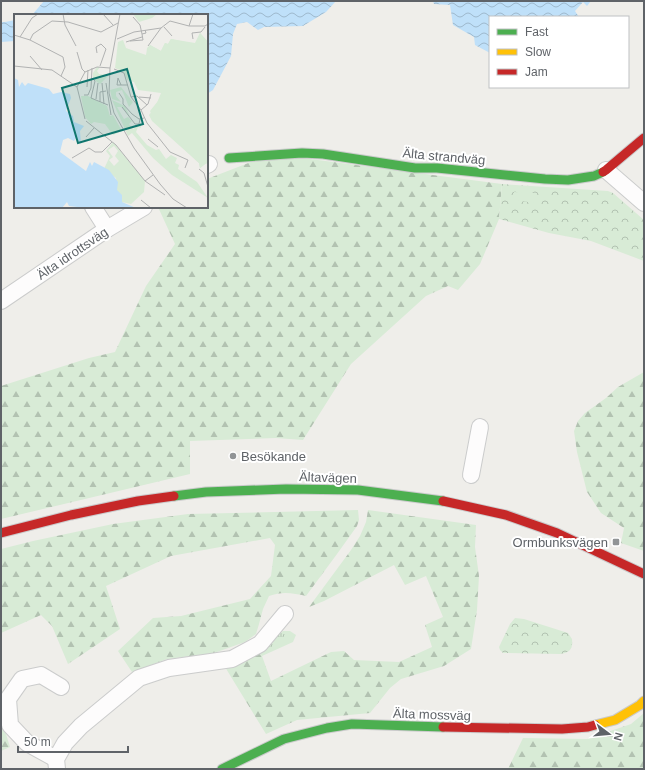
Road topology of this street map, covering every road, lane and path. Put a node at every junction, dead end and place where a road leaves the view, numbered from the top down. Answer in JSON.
{"nodes":[{"id":1,"x":644,"y":138,"type":"edge"},
{"id":2,"x":229,"y":158,"type":"dead end"},
{"id":3,"x":606,"y":170,"type":"junction"},
{"id":4,"x":644,"y":203,"type":"edge"},
{"id":5,"x":94,"y":208,"type":"edge"},
{"id":6,"x":142,"y":208,"type":"edge"},
{"id":7,"x":108,"y":229,"type":"junction"},
{"id":8,"x":1,"y":301,"type":"edge"},
{"id":9,"x":480,"y":427,"type":"dead end"},
{"id":10,"x":471,"y":475,"type":"dead end"},
{"id":11,"x":1,"y":533,"type":"edge"},
{"id":12,"x":644,"y":574,"type":"edge"},
{"id":13,"x":285,"y":614,"type":"dead end"},
{"id":14,"x":61,"y":687,"type":"dead end"},
{"id":15,"x":644,"y":701,"type":"edge"},
{"id":16,"x":57,"y":764,"type":"edge"},
{"id":17,"x":222,"y":769,"type":"edge"}],
"edges":[{"from":1,"to":3,"type":"street","name":"Älta strandväg"},
{"from":2,"to":3,"type":"street","name":"Älta strandväg"},
{"from":3,"to":4,"type":"street"},
{"from":5,"to":7,"type":"street"},
{"from":6,"to":7,"type":"street","name":"Älta idrottsväg"},
{"from":7,"to":8,"type":"street","name":"Älta idrottsväg"},
{"from":9,"to":10,"type":"street"},
{"from":11,"to":12,"type":"street","name":"Ältavägen"},
{"from":13,"to":16,"type":"street"},
{"from":14,"to":16,"type":"street"},
{"from":15,"to":17,"type":"street","name":"Älta mossväg"}]}
